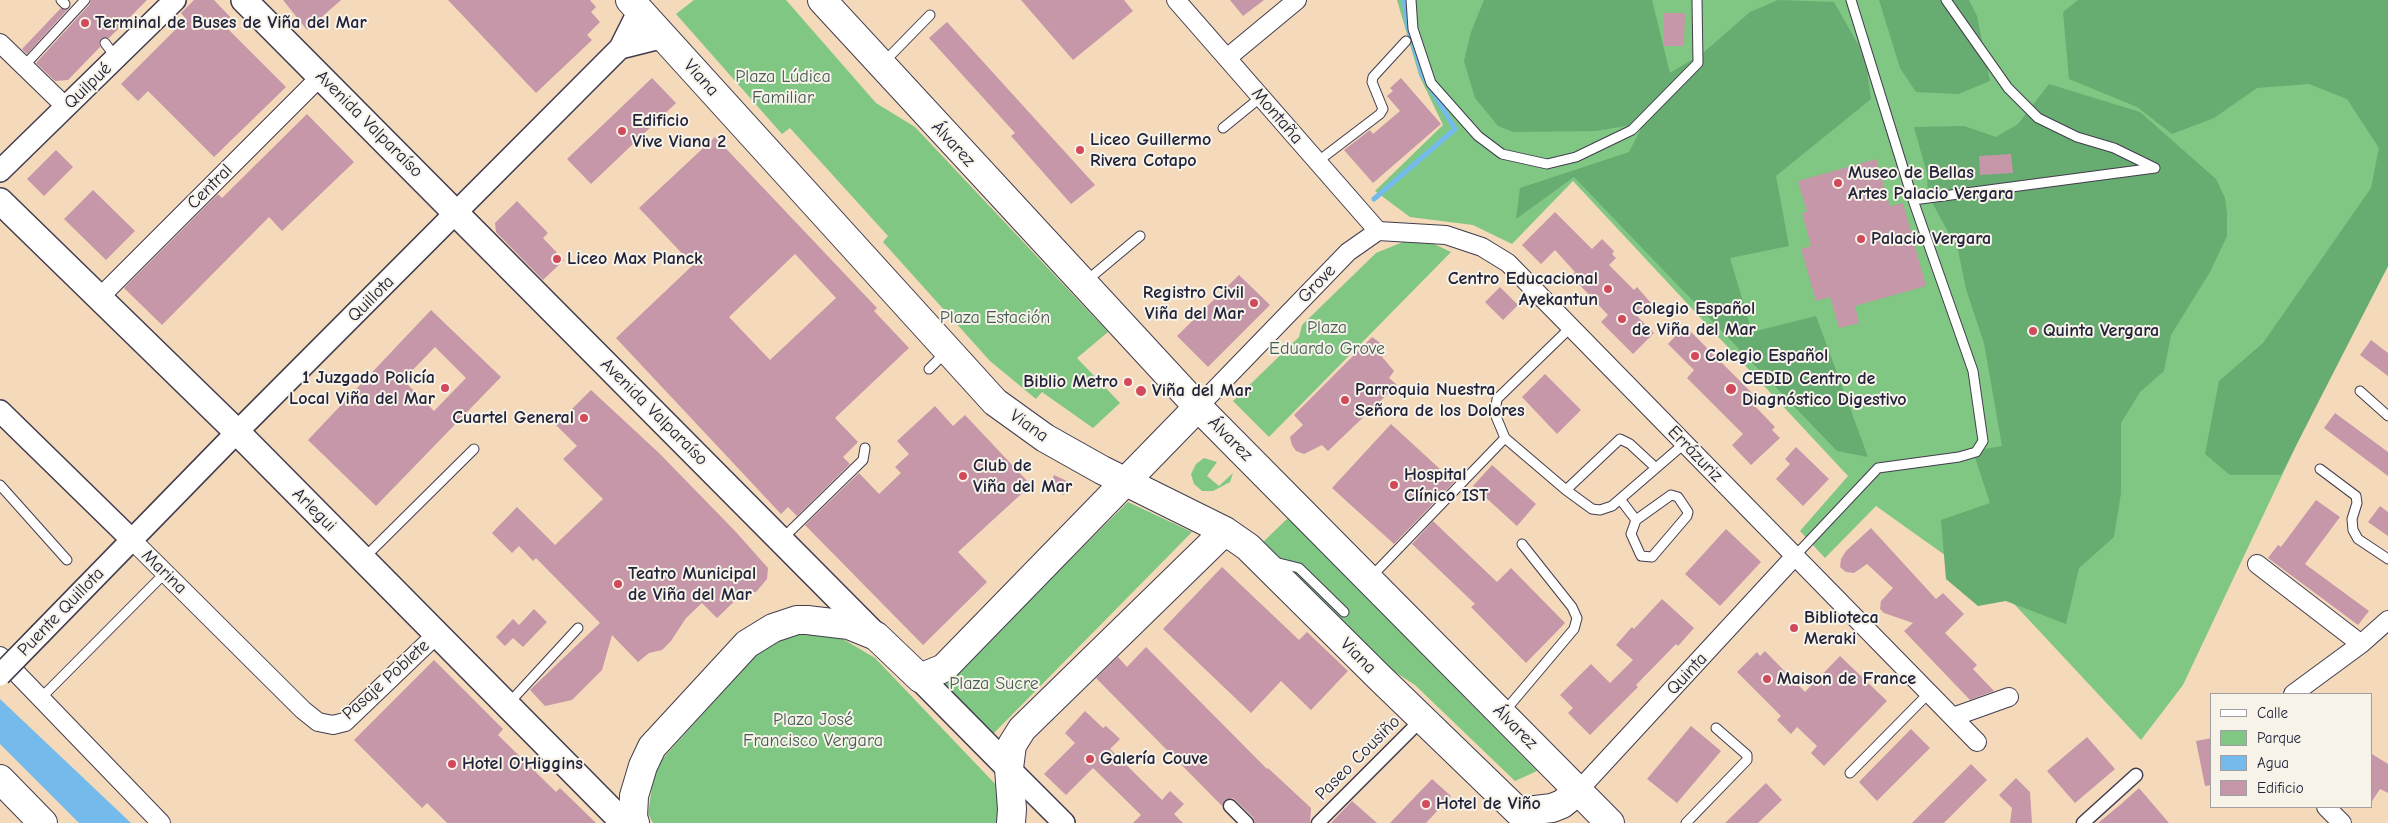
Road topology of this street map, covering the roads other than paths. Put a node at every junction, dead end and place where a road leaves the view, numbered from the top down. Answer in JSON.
{"nodes":[{"id":1,"x":85,"y":0,"type":"edge"},
{"id":2,"x":175,"y":0,"type":"edge"},
{"id":3,"x":244,"y":0,"type":"edge"},
{"id":4,"x":812,"y":0,"type":"edge"},
{"id":5,"x":1176,"y":0,"type":"edge"},
{"id":6,"x":1297,"y":0,"type":"edge"},
{"id":7,"x":1411,"y":0,"type":"edge"},
{"id":8,"x":1697,"y":0,"type":"edge"},
{"id":9,"x":1851,"y":0,"type":"edge"},
{"id":10,"x":1946,"y":0,"type":"edge"},
{"id":11,"x":640,"y":3,"type":"edge"},
{"id":12,"x":830,"y":10,"type":"edge"},
{"id":13,"x":930,"y":15,"type":"dead end"},
{"id":14,"x":664,"y":37,"type":"junction"},
{"id":15,"x":1406,"y":41,"type":"dead end"},
{"id":16,"x":0,"y":43,"type":"edge"},
{"id":17,"x":620,"y":48,"type":"junction"},
{"id":18,"x":1227,"y":58,"type":"junction"},
{"id":19,"x":880,"y":65,"type":"junction"},
{"id":20,"x":24,"y":66,"type":"junction"},
{"id":21,"x":320,"y":76,"type":"junction"},
{"id":22,"x":1261,"y":97,"type":"junction"},
{"id":23,"x":66,"y":107,"type":"junction"},
{"id":24,"x":1223,"y":128,"type":"dead end"},
{"id":25,"x":1317,"y":162,"type":"junction"},
{"id":26,"x":0,"y":171,"type":"edge"},
{"id":27,"x":1913,"y":200,"type":"junction"},
{"id":28,"x":0,"y":201,"type":"edge"},
{"id":29,"x":457,"y":213,"type":"junction"},
{"id":30,"x":1378,"y":231,"type":"junction"},
{"id":31,"x":1140,"y":236,"type":"dead end"},
{"id":32,"x":1083,"y":284,"type":"junction"},
{"id":33,"x":99,"y":298,"type":"junction"},
{"id":34,"x":1571,"y":327,"type":"junction"},
{"id":35,"x":949,"y":350,"type":"junction"},
{"id":36,"x":929,"y":369,"type":"dead end"},
{"id":37,"x":2360,"y":391,"type":"dead end"},
{"id":38,"x":1198,"y":407,"type":"junction"},
{"id":39,"x":0,"y":411,"type":"edge"},
{"id":40,"x":2388,"y":416,"type":"edge"},
{"id":41,"x":237,"y":432,"type":"junction"},
{"id":42,"x":1505,"y":438,"type":"junction"},
{"id":43,"x":1685,"y":443,"type":"junction"},
{"id":44,"x":865,"y":448,"type":"dead end"},
{"id":45,"x":474,"y":449,"type":"dead end"},
{"id":46,"x":1656,"y":468,"type":"junction"},
{"id":47,"x":2320,"y":469,"type":"dead end"},
{"id":48,"x":1125,"y":481,"type":"junction"},
{"id":49,"x":0,"y":485,"type":"edge"},
{"id":50,"x":1566,"y":490,"type":"junction"},
{"id":51,"x":1620,"y":499,"type":"junction"},
{"id":52,"x":1636,"y":520,"type":"junction"},
{"id":53,"x":1225,"y":531,"type":"junction"},
{"id":54,"x":781,"y":540,"type":"junction"},
{"id":55,"x":1522,"y":544,"type":"dead end"},
{"id":56,"x":127,"y":545,"type":"junction"},
{"id":57,"x":1795,"y":556,"type":"junction"},
{"id":58,"x":363,"y":558,"type":"junction"},
{"id":59,"x":1260,"y":558,"type":"junction"},
{"id":60,"x":2388,"y":559,"type":"edge"},
{"id":61,"x":67,"y":560,"type":"dead end"},
{"id":62,"x":2257,"y":564,"type":"dead end"},
{"id":63,"x":166,"y":572,"type":"junction"},
{"id":64,"x":1369,"y":579,"type":"junction"},
{"id":65,"x":1344,"y":612,"type":"dead end"},
{"id":66,"x":2387,"y":624,"type":"edge"},
{"id":67,"x":578,"y":628,"type":"dead end"},
{"id":68,"x":438,"y":633,"type":"junction"},
{"id":69,"x":876,"y":636,"type":"junction"},
{"id":70,"x":2361,"y":644,"type":"junction"},
{"id":71,"x":0,"y":656,"type":"edge"},
{"id":72,"x":0,"y":675,"type":"edge"},
{"id":73,"x":920,"y":678,"type":"junction"},
{"id":74,"x":1929,"y":693,"type":"junction"},
{"id":75,"x":2294,"y":693,"type":"edge"},
{"id":76,"x":2009,"y":697,"type":"dead end"},
{"id":77,"x":41,"y":698,"type":"junction"},
{"id":78,"x":508,"y":704,"type":"junction"},
{"id":79,"x":1502,"y":714,"type":"junction"},
{"id":80,"x":1953,"y":717,"type":"junction"},
{"id":81,"x":1424,"y":718,"type":"junction"},
{"id":82,"x":333,"y":725,"type":"joint"},
{"id":83,"x":1716,"y":728,"type":"dead end"},
{"id":84,"x":1977,"y":742,"type":"dead end"},
{"id":85,"x":1009,"y":768,"type":"junction"},
{"id":86,"x":1850,"y":773,"type":"dead end"},
{"id":87,"x":2136,"y":774,"type":"dead end"},
{"id":88,"x":0,"y":779,"type":"edge"},
{"id":89,"x":1578,"y":791,"type":"junction"},
{"id":90,"x":1230,"y":806,"type":"dead end"},
{"id":91,"x":2327,"y":808,"type":"edge"},
{"id":92,"x":1525,"y":818,"type":"edge"},
{"id":93,"x":43,"y":823,"type":"edge"},
{"id":94,"x":161,"y":823,"type":"edge"},
{"id":95,"x":624,"y":823,"type":"edge"},
{"id":96,"x":635,"y":823,"type":"edge"},
{"id":97,"x":1011,"y":823,"type":"edge"},
{"id":98,"x":1064,"y":823,"type":"edge"},
{"id":99,"x":1247,"y":823,"type":"edge"},
{"id":100,"x":1318,"y":823,"type":"edge"},
{"id":101,"x":1610,"y":823,"type":"edge"},
{"id":102,"x":1686,"y":823,"type":"edge"},
{"id":103,"x":2083,"y":823,"type":"edge"},
{"id":104,"x":2342,"y":823,"type":"edge"}],
"edges":[{"from":1,"to":20,"type":"lane"},
{"from":2,"to":23,"type":"street","name":"Quilpué"},
{"from":3,"to":21,"type":"main road","name":"Avenida Valparaíso"},
{"from":4,"to":12,"type":"main road","name":"Álvarez"},
{"from":5,"to":18,"type":"street","name":"Montaña"},
{"from":6,"to":18,"type":"street"},
{"from":7,"to":8,"type":"lane"},
{"from":9,"to":27,"type":"lane"},
{"from":10,"to":27,"type":"lane"},
{"from":11,"to":14,"type":"main road","name":"Viana"},
{"from":11,"to":17,"type":"street","name":"Quillota"},
{"from":12,"to":19,"type":"main road","name":"Álvarez"},
{"from":13,"to":19,"type":"lane"},
{"from":14,"to":17,"type":"street"},
{"from":14,"to":35,"type":"main road","name":"Viana"},
{"from":15,"to":25,"type":"lane"},
{"from":16,"to":20,"type":"street"},
{"from":17,"to":29,"type":"street","name":"Quillota"},
{"from":18,"to":22,"type":"street","name":"Montaña"},
{"from":19,"to":32,"type":"main road","name":"Álvarez"},
{"from":20,"to":23,"type":"street"},
{"from":21,"to":29,"type":"main road","name":"Avenida Valparaíso"},
{"from":21,"to":33,"type":"street","name":"Central"},
{"from":22,"to":24,"type":"lane"},
{"from":22,"to":25,"type":"street","name":"Montaña"},
{"from":23,"to":26,"type":"street","name":"Quilpué"},
{"from":25,"to":30,"type":"street","name":"Montaña"},
{"from":27,"to":57,"type":"lane"},
{"from":28,"to":33,"type":"main road","name":"Arlegui"},
{"from":29,"to":41,"type":"street","name":"Quillota"},
{"from":29,"to":54,"type":"main road","name":"Avenida Valparaíso"},
{"from":30,"to":34,"type":"street","name":"Errázuriz"},
{"from":30,"to":38,"type":"street","name":"Grove"},
{"from":31,"to":32,"type":"lane"},
{"from":32,"to":38,"type":"main road","name":"Álvarez"},
{"from":33,"to":41,"type":"main road","name":"Arlegui"},
{"from":34,"to":42,"type":"lane"},
{"from":34,"to":43,"type":"street","name":"Errázuriz"},
{"from":35,"to":36,"type":"lane"},
{"from":35,"to":48,"type":"main road","name":"Viana"},
{"from":37,"to":40,"type":"lane"},
{"from":38,"to":48,"type":"main road"},
{"from":38,"to":64,"type":"main road","name":"Álvarez"},
{"from":39,"to":56,"type":"street","name":"Marina"},
{"from":41,"to":56,"type":"street","name":"Quillota"},
{"from":41,"to":58,"type":"main road","name":"Arlegui"},
{"from":42,"to":50,"type":"lane"},
{"from":42,"to":64,"type":"lane"},
{"from":43,"to":46,"type":"lane"},
{"from":43,"to":57,"type":"street","name":"Errázuriz"},
{"from":44,"to":54,"type":"lane"},
{"from":45,"to":58,"type":"lane"},
{"from":46,"to":50,"type":"lane"},
{"from":46,"to":51,"type":"lane"},
{"from":47,"to":60,"type":"lane"},
{"from":48,"to":53,"type":"main road","name":"Viana"},
{"from":48,"to":73,"type":"main road"},
{"from":49,"to":61,"type":"lane"},
{"from":50,"to":51,"type":"lane"},
{"from":51,"to":52,"type":"lane"},
{"from":52,"to":52,"type":"lane"},
{"from":53,"to":59,"type":"main road","name":"Viana"},
{"from":53,"to":85,"type":"main road"},
{"from":54,"to":69,"type":"main road","name":"Avenida Valparaíso"},
{"from":55,"to":79,"type":"lane"},
{"from":56,"to":63,"type":"street","name":"Marina"},
{"from":56,"to":72,"type":"street","name":"Puente Quillota","bridge":true},
{"from":57,"to":74,"type":"street","name":"Errázuriz"},
{"from":57,"to":89,"type":"street","name":"Quinta"},
{"from":58,"to":68,"type":"main road","name":"Arlegui"},
{"from":59,"to":65,"type":"lane"},
{"from":59,"to":81,"type":"main road","name":"Viana"},
{"from":62,"to":70,"type":"street"},
{"from":63,"to":77,"type":"lane"},
{"from":63,"to":82,"type":"street","name":"Marina"},
{"from":64,"to":79,"type":"main road","name":"Álvarez"},
{"from":66,"to":70,"type":"street"},
{"from":67,"to":78,"type":"lane"},
{"from":68,"to":78,"type":"main road","name":"Arlegui"},
{"from":68,"to":82,"type":"street","name":"Pasaje Poblete"},
{"from":69,"to":73,"type":"main road","name":"Avenida Valparaíso"},
{"from":69,"to":96,"type":"main road"},
{"from":70,"to":75,"type":"street"},
{"from":71,"to":77,"type":"street"},
{"from":73,"to":85,"type":"main road","name":"Avenida Valparaíso"},
{"from":74,"to":80,"type":"street","name":"Errázuriz"},
{"from":74,"to":86,"type":"lane"},
{"from":76,"to":80,"type":"street"},
{"from":77,"to":94,"type":"street"},
{"from":78,"to":95,"type":"main road","name":"Arlegui"},
{"from":79,"to":89,"type":"main road","name":"Álvarez"},
{"from":80,"to":84,"type":"street","name":"Errázuriz"},
{"from":81,"to":92,"type":"main road","name":"Viana"},
{"from":81,"to":100,"type":"street","name":"Paseo Cousiño"},
{"from":83,"to":102,"type":"lane"},
{"from":85,"to":97,"type":"main road"},
{"from":85,"to":98,"type":"street","name":"Avenida Valparaíso"},
{"from":87,"to":103,"type":"street"},
{"from":88,"to":93,"type":"main road"},
{"from":89,"to":92,"type":"main road"},
{"from":89,"to":101,"type":"main road","name":"Álvarez"},
{"from":90,"to":99,"type":"street"},
{"from":91,"to":104,"type":"street"}]}
